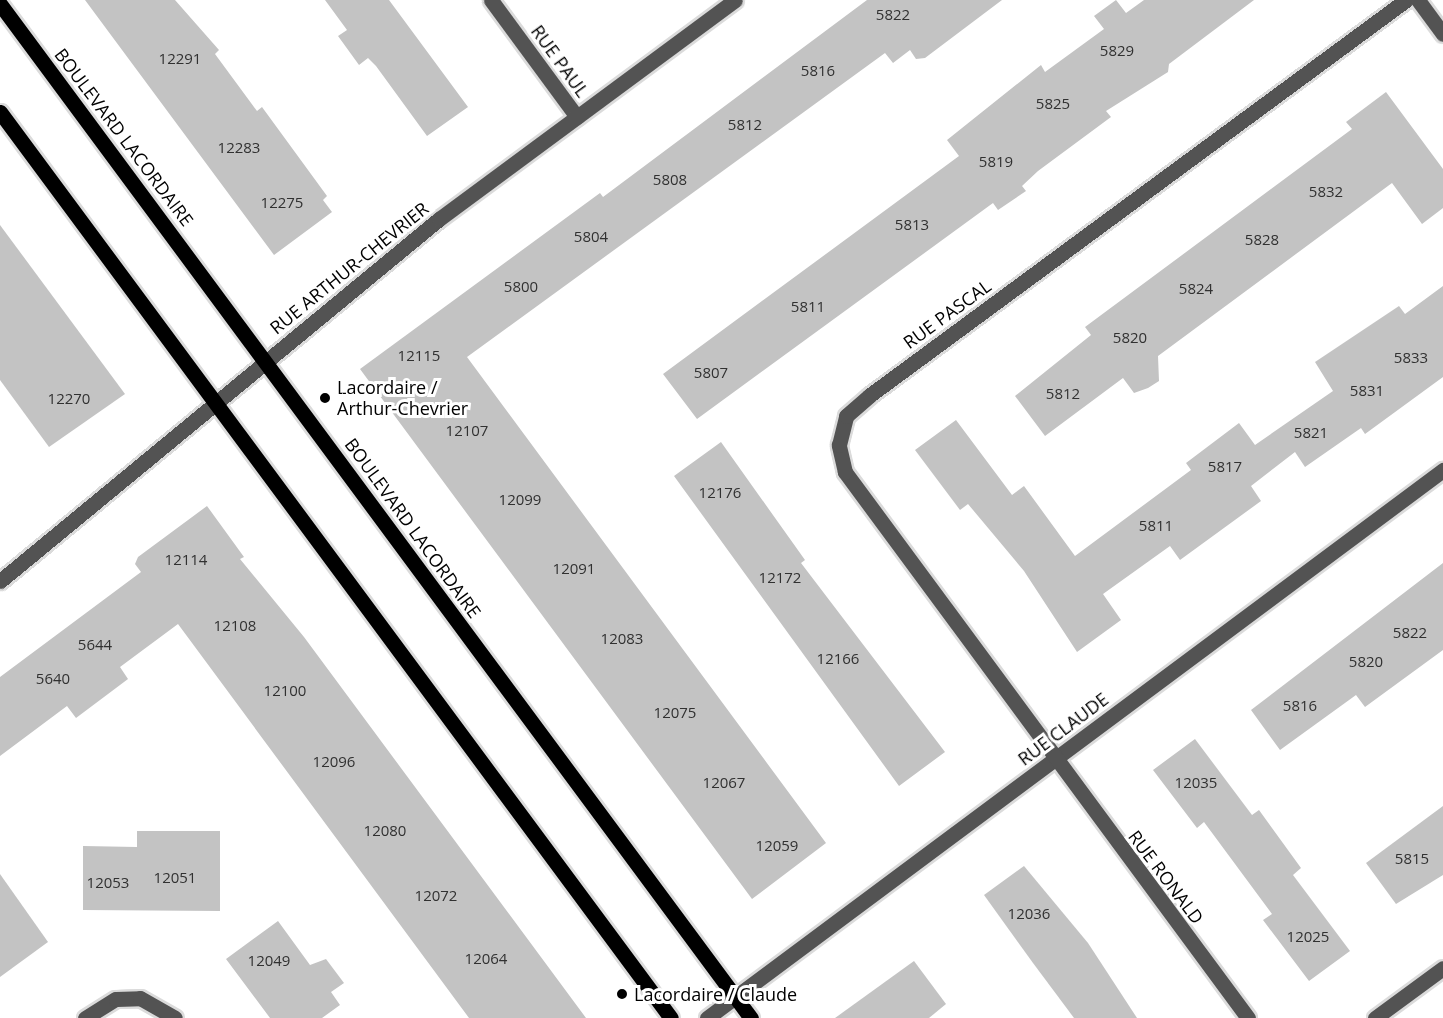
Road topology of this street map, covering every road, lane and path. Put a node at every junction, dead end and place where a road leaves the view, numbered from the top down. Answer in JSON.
{"nodes":[{"id":1,"x":491,"y":0,"type":"edge"},
{"id":2,"x":735,"y":0,"type":"edge"},
{"id":3,"x":1406,"y":0,"type":"edge"},
{"id":4,"x":1418,"y":0,"type":"edge"},
{"id":5,"x":0,"y":3,"type":"edge"},
{"id":6,"x":1443,"y":34,"type":"edge"},
{"id":7,"x":0,"y":112,"type":"edge"},
{"id":8,"x":577,"y":117,"type":"junction"},
{"id":9,"x":266,"y":361,"type":"junction"},
{"id":10,"x":218,"y":406,"type":"junction"},
{"id":11,"x":1443,"y":470,"type":"edge"},
{"id":12,"x":0,"y":581,"type":"edge"},
{"id":13,"x":1054,"y":760,"type":"junction"},
{"id":14,"x":1443,"y":968,"type":"edge"},
{"id":15,"x":735,"y":998,"type":"junction"},
{"id":16,"x":85,"y":1018,"type":"edge"},
{"id":17,"x":175,"y":1018,"type":"edge"},
{"id":18,"x":671,"y":1018,"type":"edge"},
{"id":19,"x":707,"y":1018,"type":"edge"},
{"id":20,"x":751,"y":1018,"type":"edge"},
{"id":21,"x":1248,"y":1018,"type":"edge"},
{"id":22,"x":1375,"y":1018,"type":"edge"}],
"edges":[{"from":1,"to":8,"type":"street","name":"RUE PAUL"},
{"from":2,"to":8,"type":"street","name":"RUE ARTHUR-CHEVRIER"},
{"from":3,"to":13,"type":"street","name":"RUE PASCAL"},
{"from":4,"to":6,"type":"street"},
{"from":5,"to":9,"type":"main road","name":"BOULEVARD LACORDAIRE"},
{"from":7,"to":10,"type":"main road"},
{"from":8,"to":9,"type":"street","name":"RUE ARTHUR-CHEVRIER"},
{"from":9,"to":10,"type":"street","name":"RUE ARTHUR-CHEVRIER"},
{"from":9,"to":15,"type":"main road","name":"BOULEVARD LACORDAIRE"},
{"from":10,"to":12,"type":"street","name":"RUE ARTHUR-CHEVRIER"},
{"from":10,"to":18,"type":"main road"},
{"from":11,"to":13,"type":"street","name":"RUE CLAUDE"},
{"from":13,"to":15,"type":"street","name":"RUE CLAUDE"},
{"from":13,"to":21,"type":"street","name":"RUE RONALD"},
{"from":14,"to":22,"type":"street"},
{"from":15,"to":19,"type":"street","name":"RUE CLAUDE"},
{"from":15,"to":20,"type":"main road","name":"BOULEVARD LACORDAIRE"},
{"from":16,"to":17,"type":"street"}]}
